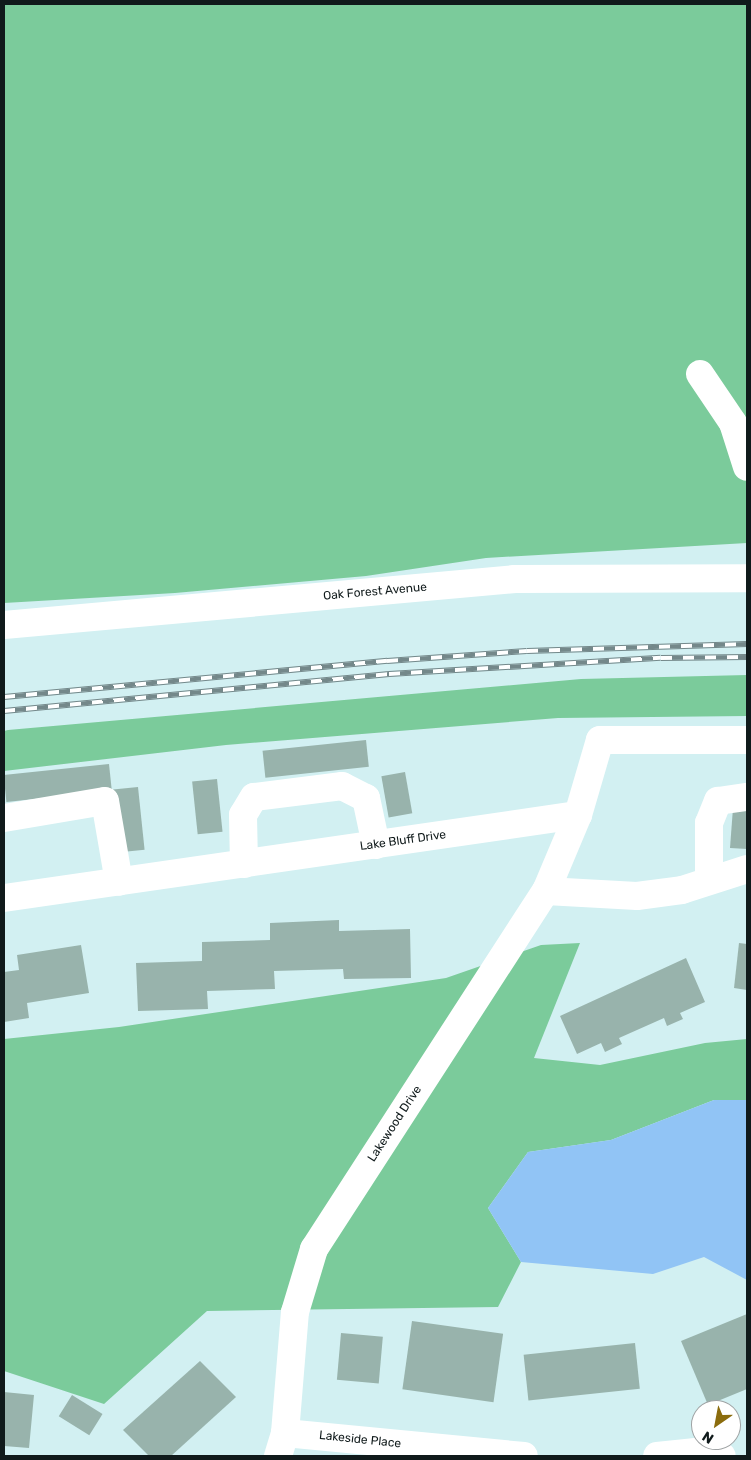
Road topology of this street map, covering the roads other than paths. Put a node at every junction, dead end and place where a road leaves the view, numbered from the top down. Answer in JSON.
{"nodes":[{"id":1,"x":700,"y":374,"type":"dead end"},
{"id":2,"x":747,"y":467,"type":"edge"},
{"id":3,"x":747,"y":578,"type":"edge"},
{"id":4,"x":4,"y":625,"type":"edge"},
{"id":5,"x":747,"y":740,"type":"edge"},
{"id":6,"x":747,"y":797,"type":"edge"},
{"id":7,"x":578,"y":815,"type":"junction"},
{"id":8,"x":4,"y":818,"type":"edge"},
{"id":9,"x":376,"y":844,"type":"junction"},
{"id":10,"x":244,"y":864,"type":"junction"},
{"id":11,"x":747,"y":869,"type":"edge"},
{"id":12,"x":709,"y":880,"type":"junction"},
{"id":13,"x":119,"y":882,"type":"junction"},
{"id":14,"x":546,"y":891,"type":"junction"},
{"id":15,"x":4,"y":898,"type":"edge"},
{"id":16,"x":281,"y":1445,"type":"edge"},
{"id":17,"x":524,"y":1456,"type":"edge"},
{"id":18,"x":657,"y":1456,"type":"edge"},
{"id":19,"x":722,"y":1456,"type":"edge"}],
"edges":[{"from":1,"to":2,"type":"street"},
{"from":3,"to":4,"type":"street","name":"Oak Forest Avenue"},
{"from":5,"to":7,"type":"street"},
{"from":6,"to":12,"type":"street"},
{"from":7,"to":9,"type":"street","name":"Lake Bluff Drive"},
{"from":7,"to":14,"type":"street","name":"Lakewood Drive"},
{"from":8,"to":13,"type":"street"},
{"from":9,"to":10,"type":"street","name":"Lake Bluff Drive"},
{"from":9,"to":10,"type":"street"},
{"from":10,"to":13,"type":"street","name":"Lake Bluff Drive"},
{"from":11,"to":12,"type":"street"},
{"from":12,"to":14,"type":"street"},
{"from":13,"to":15,"type":"street","name":"Lake Bluff Drive"},
{"from":14,"to":16,"type":"street","name":"Lakewood Drive"},
{"from":16,"to":17,"type":"street","name":"Lakeside Place"},
{"from":18,"to":19,"type":"street"}]}
